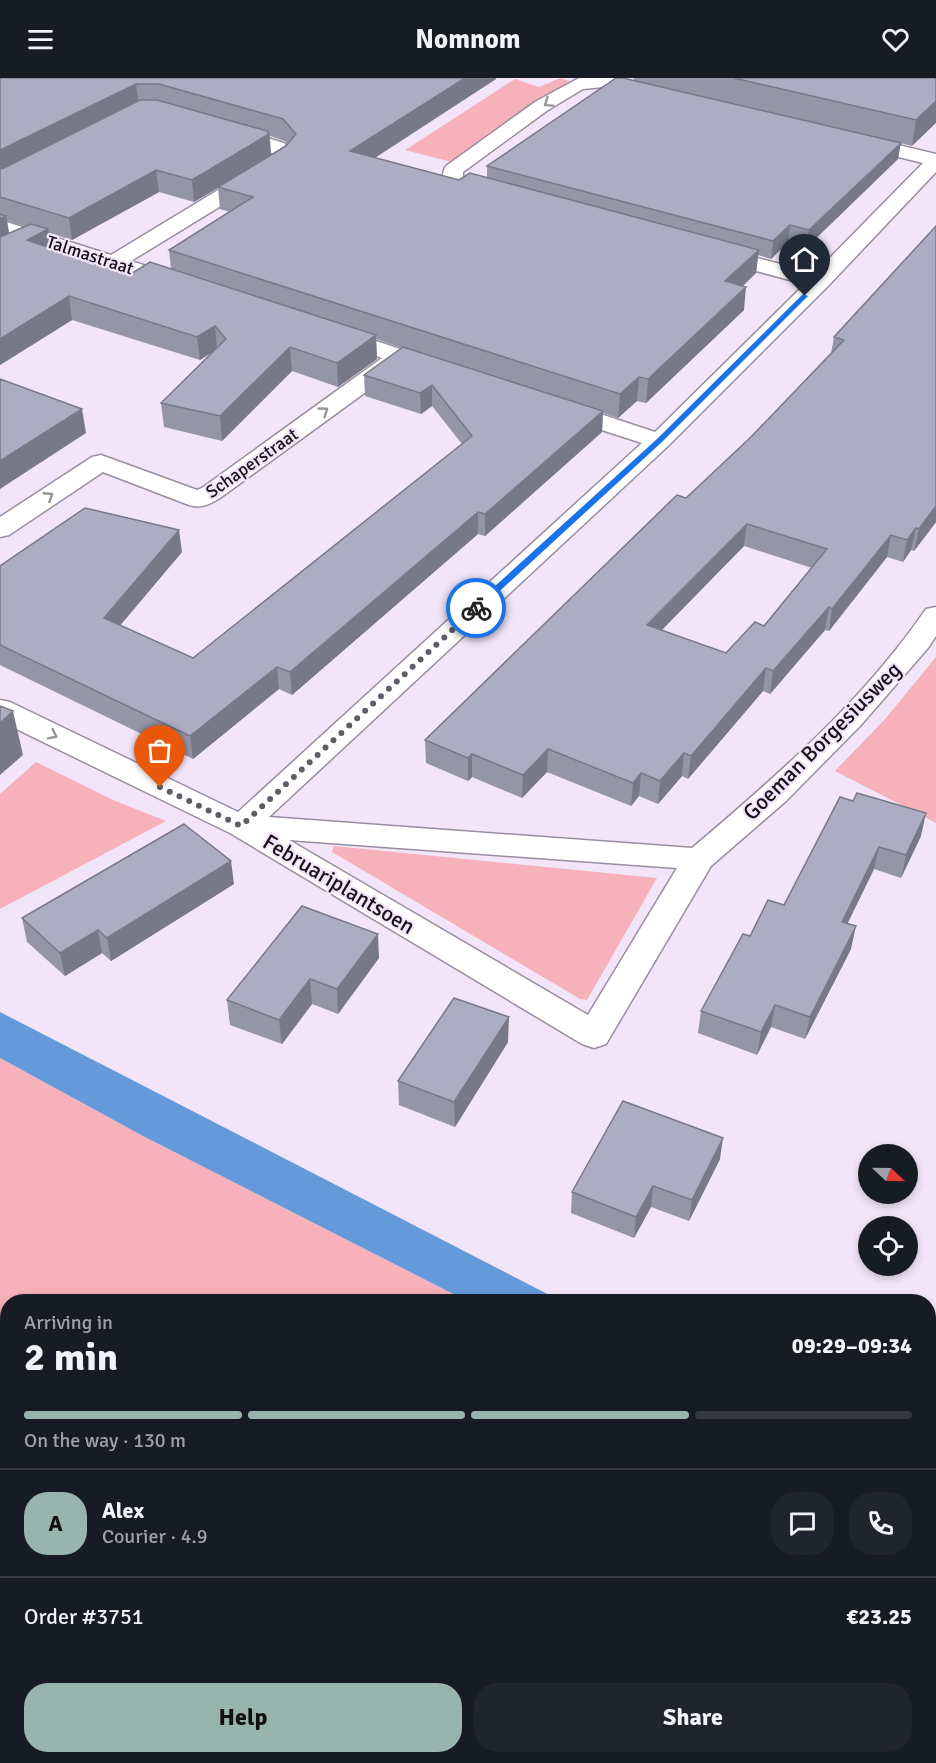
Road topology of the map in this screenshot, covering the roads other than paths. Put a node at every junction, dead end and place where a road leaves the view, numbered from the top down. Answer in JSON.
{"nodes":[{"id":1,"x":667,"y":97,"type":"edge"},
{"id":2,"x":205,"y":125,"type":"edge"},
{"id":3,"x":838,"y":137,"type":"edge"},
{"id":4,"x":936,"y":161,"type":"edge"},
{"id":5,"x":508,"y":197,"type":"edge"},
{"id":6,"x":0,"y":226,"type":"edge"},
{"id":7,"x":33,"y":237,"type":"junction"},
{"id":8,"x":696,"y":248,"type":"edge"},
{"id":9,"x":8,"y":250,"type":"edge"},
{"id":10,"x":113,"y":263,"type":"junction"},
{"id":11,"x":820,"y":281,"type":"junction"},
{"id":12,"x":194,"y":289,"type":"edge"},
{"id":13,"x":315,"y":328,"type":"edge"},
{"id":14,"x":400,"y":356,"type":"junction"},
{"id":15,"x":456,"y":375,"type":"edge"},
{"id":16,"x":535,"y":400,"type":"edge"},
{"id":17,"x":659,"y":441,"type":"junction"},
{"id":18,"x":0,"y":529,"type":"edge"},
{"id":19,"x":936,"y":615,"type":"edge"},
{"id":20,"x":0,"y":710,"type":"edge"},
{"id":21,"x":241,"y":826,"type":"junction"},
{"id":22,"x":699,"y":859,"type":"junction"}],
"edges":[{"from":1,"to":5,"type":"main road","one_way":true},
{"from":2,"to":10,"type":"main road"},
{"from":3,"to":4,"type":"main road"},
{"from":4,"to":11,"type":"main road"},
{"from":6,"to":7,"type":"main road","name":"Talmastraat"},
{"from":7,"to":9,"type":"main road"},
{"from":7,"to":10,"type":"main road","name":"Talmastraat"},
{"from":8,"to":11,"type":"main road"},
{"from":10,"to":12,"type":"main road","name":"Talmastraat"},
{"from":11,"to":17,"type":"main road"},
{"from":13,"to":14,"type":"main road"},
{"from":14,"to":15,"type":"main road"},
{"from":18,"to":14,"type":"main road","name":"Schaperstraat","one_way":true},
{"from":16,"to":17,"type":"main road"},
{"from":17,"to":21,"type":"main road"},
{"from":19,"to":22,"type":"main road","name":"Goeman Borgesiusweg"},
{"from":20,"to":21,"type":"main road","one_way":true},
{"from":21,"to":22,"type":"main road","name":"Februariplantsoen"},
{"from":21,"to":22,"type":"main road","name":"Februariplantsoen"}]}
